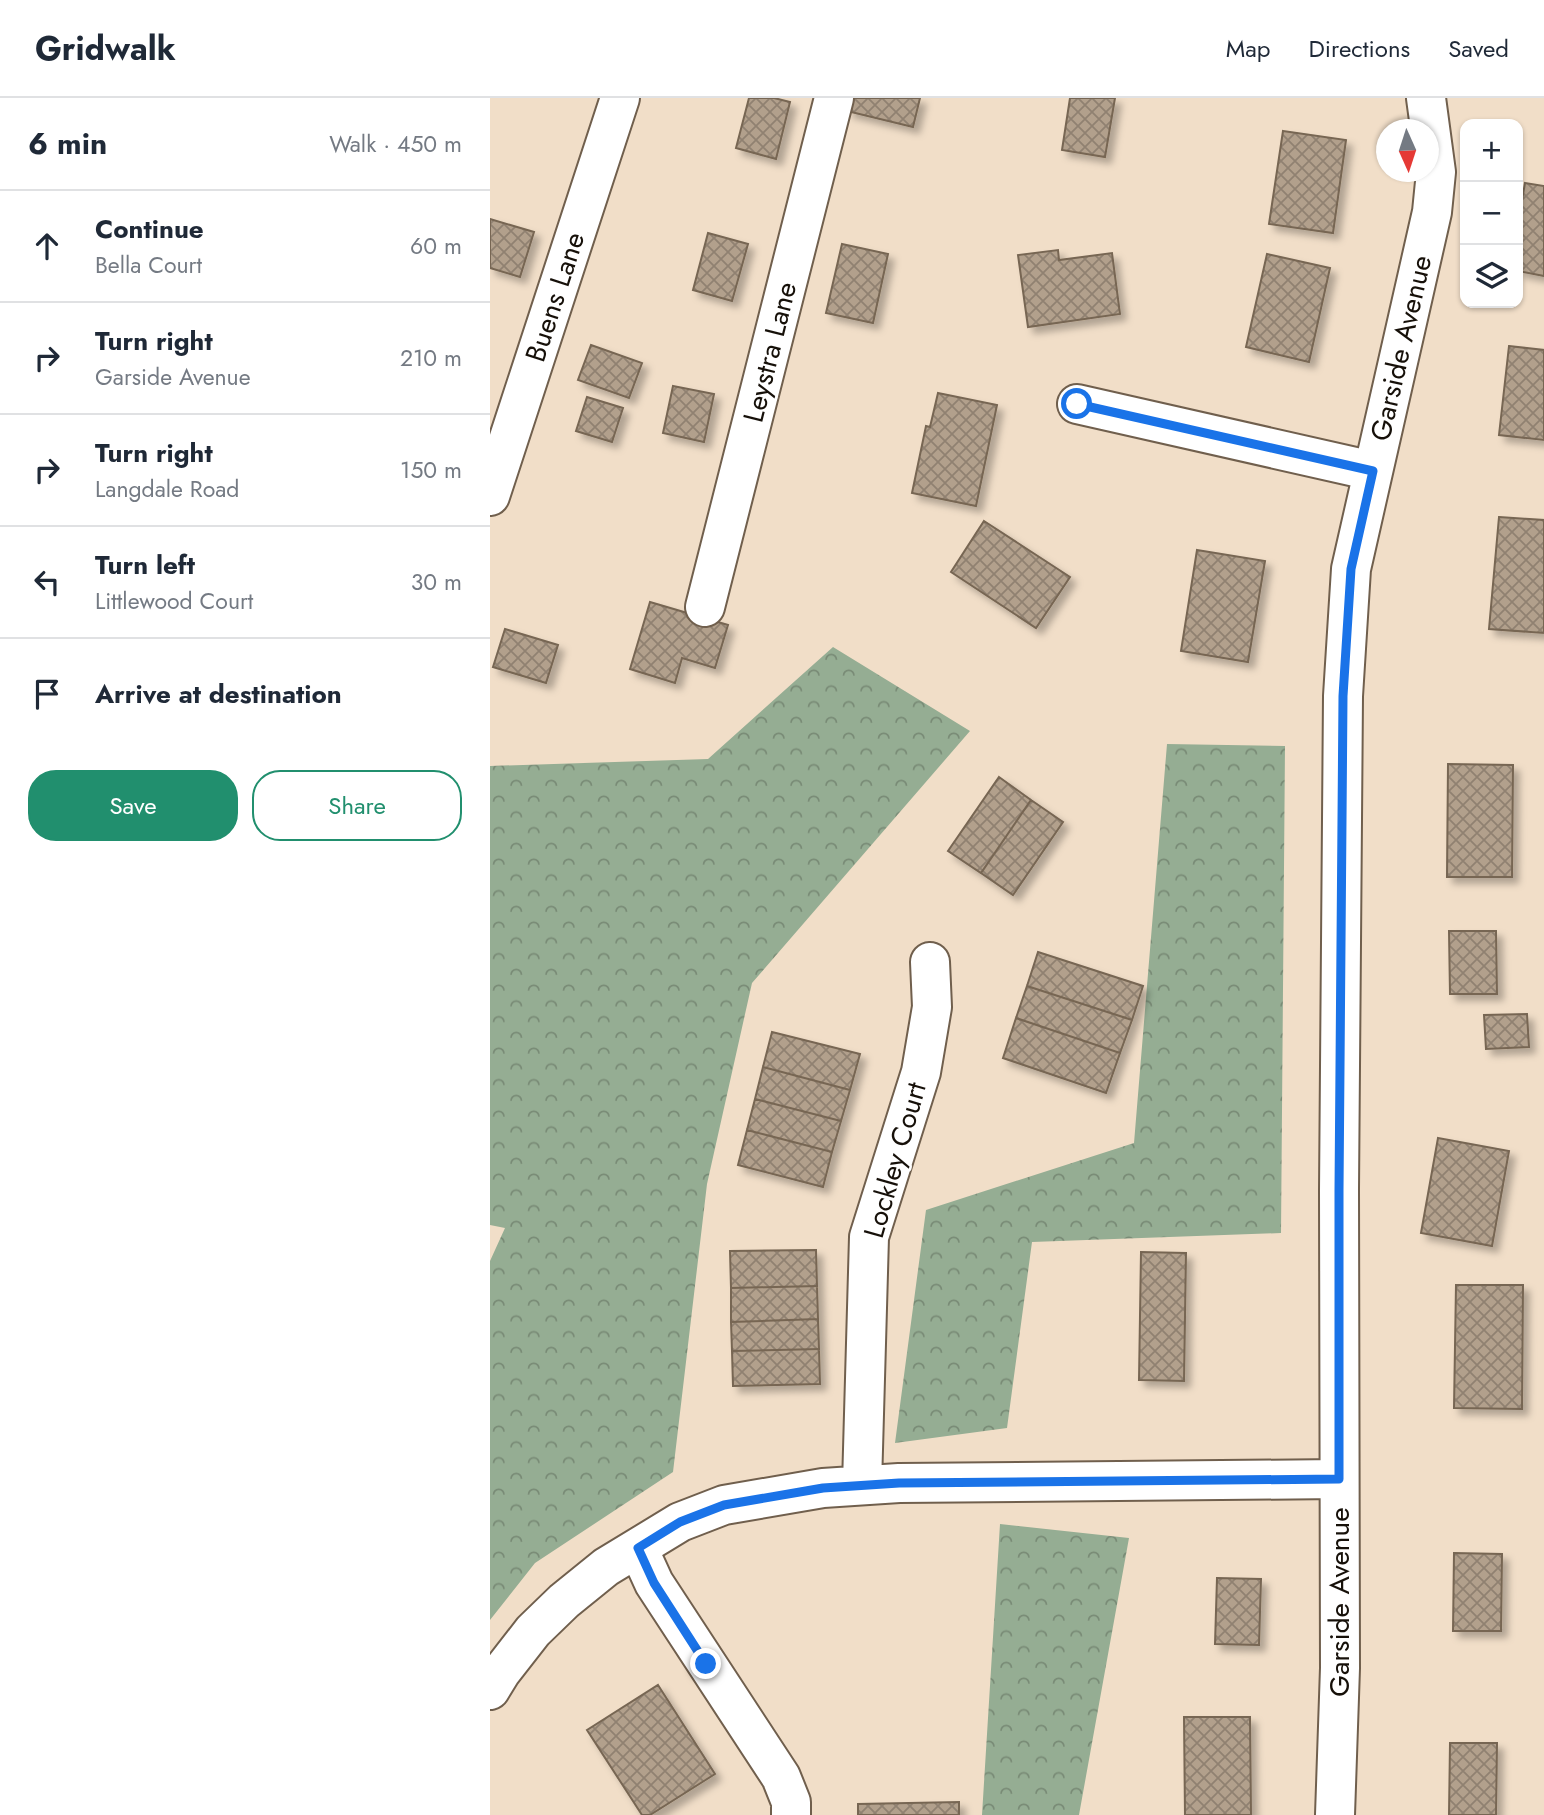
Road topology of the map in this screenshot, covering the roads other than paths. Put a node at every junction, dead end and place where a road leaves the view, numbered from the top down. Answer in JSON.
{"nodes":[{"id":1,"x":620,"y":98,"type":"edge"},
{"id":2,"x":834,"y":98,"type":"edge"},
{"id":3,"x":1426,"y":98,"type":"edge"},
{"id":4,"x":1077,"y":404,"type":"dead end"},
{"id":5,"x":1373,"y":471,"type":"junction"},
{"id":6,"x":490,"y":496,"type":"edge"},
{"id":7,"x":705,"y":607,"type":"dead end"},
{"id":8,"x":930,"y":962,"type":"dead end"},
{"id":9,"x":1339,"y":1479,"type":"junction"},
{"id":10,"x":862,"y":1485,"type":"junction"},
{"id":11,"x":638,"y":1548,"type":"junction"},
{"id":12,"x":490,"y":1690,"type":"edge"},
{"id":13,"x":791,"y":1815,"type":"edge"},
{"id":14,"x":1335,"y":1815,"type":"edge"}],
"edges":[{"from":1,"to":6,"type":"street","name":"Buens Lane"},
{"from":2,"to":7,"type":"street","name":"Leystra Lane"},
{"from":3,"to":5,"type":"street","name":"Garside Avenue"},
{"from":4,"to":5,"type":"street"},
{"from":5,"to":9,"type":"street","name":"Garside Avenue"},
{"from":8,"to":10,"type":"street","name":"Lockley Court"},
{"from":9,"to":10,"type":"street"},
{"from":9,"to":14,"type":"street","name":"Garside Avenue"},
{"from":10,"to":11,"type":"street"},
{"from":11,"to":12,"type":"street"},
{"from":11,"to":13,"type":"street"}]}
